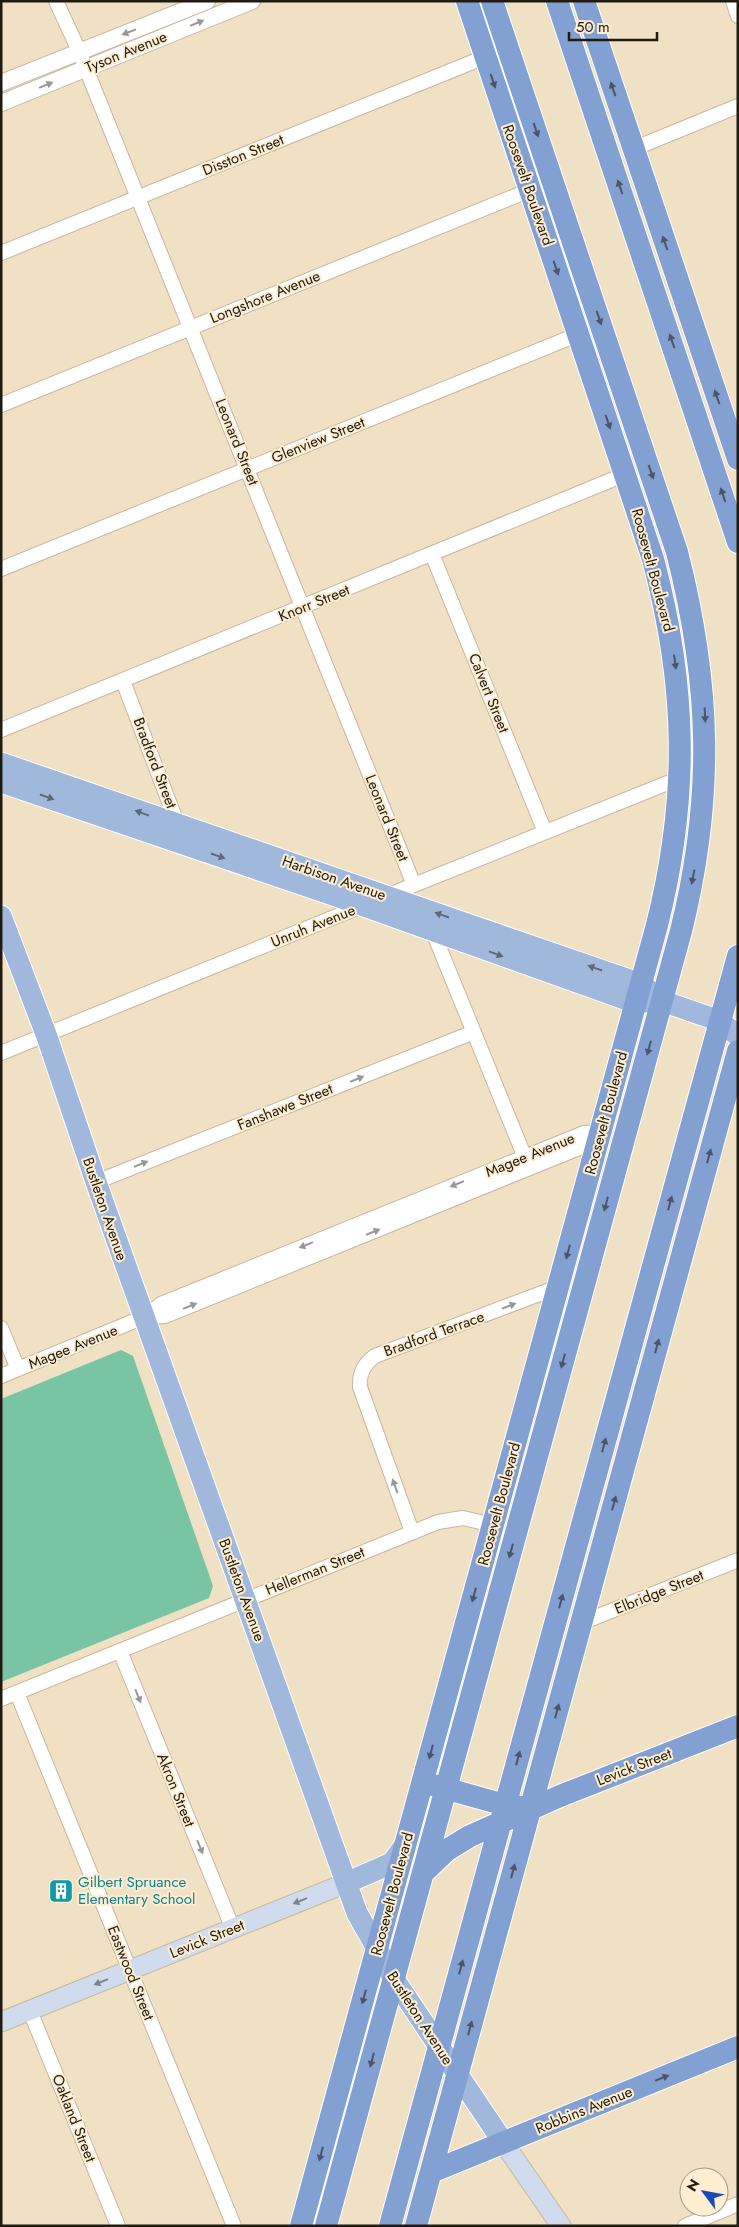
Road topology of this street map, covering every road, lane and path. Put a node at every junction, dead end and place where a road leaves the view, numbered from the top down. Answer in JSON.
{"nodes":[{"id":1,"x":56,"y":1,"type":"edge"},
{"id":2,"x":207,"y":1,"type":"edge"},
{"id":3,"x":252,"y":1,"type":"edge"},
{"id":4,"x":466,"y":1,"type":"edge"},
{"id":5,"x":492,"y":1,"type":"edge"},
{"id":6,"x":557,"y":1,"type":"edge"},
{"id":7,"x":584,"y":1,"type":"edge"},
{"id":8,"x":733,"y":1,"type":"edge"},
{"id":9,"x":738,"y":16,"type":"edge"},
{"id":10,"x":78,"y":51,"type":"junction"},
{"id":11,"x":485,"y":57,"type":"junction"},
{"id":12,"x":86,"y":68,"type":"junction"},
{"id":13,"x":1,"y":83,"type":"edge"},
{"id":14,"x":1,"y":103,"type":"edge"},
{"id":15,"x":738,"y":106,"type":"edge"},
{"id":16,"x":633,"y":149,"type":"junction"},
{"id":17,"x":530,"y":190,"type":"junction"},
{"id":18,"x":137,"y":198,"type":"junction"},
{"id":19,"x":1,"y":253,"type":"edge"},
{"id":20,"x":190,"y":328,"type":"junction"},
{"id":21,"x":579,"y":334,"type":"junction"},
{"id":22,"x":1,"y":405,"type":"edge"},
{"id":23,"x":733,"y":432,"type":"edge"},
{"id":24,"x":738,"y":460,"type":"edge"},
{"id":25,"x":248,"y":468,"type":"junction"},
{"id":26,"x":626,"y":474,"type":"junction"},
{"id":27,"x":738,"y":542,"type":"edge"},
{"id":28,"x":432,"y":554,"type":"junction"},
{"id":29,"x":1,"y":569,"type":"edge"},
{"id":30,"x":303,"y":608,"type":"junction"},
{"id":31,"x":124,"y":681,"type":"junction"},
{"id":32,"x":1,"y":730,"type":"edge"},
{"id":33,"x":1,"y":763,"type":"edge"},
{"id":34,"x":680,"y":778,"type":"junction"},
{"id":35,"x":1,"y":782,"type":"edge"},
{"id":36,"x":545,"y":832,"type":"junction"},
{"id":37,"x":182,"y":835,"type":"junction"},
{"id":38,"x":414,"y":885,"type":"junction"},
{"id":39,"x":386,"y":896,"type":"junction"},
{"id":40,"x":362,"y":906,"type":"junction"},
{"id":41,"x":1,"y":916,"type":"edge"},
{"id":42,"x":434,"y":932,"type":"junction"},
{"id":43,"x":738,"y":956,"type":"edge"},
{"id":44,"x":639,"y":994,"type":"junction"},
{"id":45,"x":662,"y":1000,"type":"junction"},
{"id":46,"x":729,"y":1020,"type":"edge"},
{"id":47,"x":474,"y":1032,"type":"junction"},
{"id":48,"x":46,"y":1034,"type":"junction"},
{"id":49,"x":738,"y":1036,"type":"edge"},
{"id":50,"x":738,"y":1051,"type":"edge"},
{"id":51,"x":1,"y":1053,"type":"edge"},
{"id":52,"x":733,"y":1085,"type":"edge"},
{"id":53,"x":600,"y":1132,"type":"junction"},
{"id":54,"x":526,"y":1162,"type":"junction"},
{"id":55,"x":96,"y":1182,"type":"junction"},
{"id":56,"x":699,"y":1192,"type":"junction"},
{"id":57,"x":558,"y":1288,"type":"junction"},
{"id":58,"x":647,"y":1289,"type":"junction"},
{"id":59,"x":144,"y":1318,"type":"junction"},
{"id":60,"x":1,"y":1328,"type":"edge"},
{"id":61,"x":18,"y":1369,"type":"junction"},
{"id":62,"x":1,"y":1376,"type":"edge"},
{"id":63,"x":522,"y":1420,"type":"junction"},
{"id":64,"x":597,"y":1471,"type":"junction"},
{"id":65,"x":521,"y":1516,"type":"junction"},
{"id":66,"x":493,"y":1525,"type":"junction"},
{"id":67,"x":412,"y":1532,"type":"junction"},
{"id":68,"x":738,"y":1560,"type":"edge"},
{"id":69,"x":593,"y":1581,"type":"junction"},
{"id":70,"x":246,"y":1600,"type":"junction"},
{"id":71,"x":581,"y":1623,"type":"junction"},
{"id":72,"x":120,"y":1651,"type":"junction"},
{"id":73,"x":17,"y":1693,"type":"junction"},
{"id":74,"x":1,"y":1699,"type":"edge"},
{"id":75,"x":738,"y":1726,"type":"edge"},
{"id":76,"x":423,"y":1782,"type":"junction"},
{"id":77,"x":446,"y":1789,"type":"junction"},
{"id":78,"x":530,"y":1808,"type":"junction"},
{"id":79,"x":503,"y":1814,"type":"junction"},
{"id":80,"x":405,"y":1845,"type":"junction"},
{"id":81,"x":423,"y":1873,"type":"junction"},
{"id":82,"x":346,"y":1883,"type":"junction"},
{"id":83,"x":233,"y":1929,"type":"junction"},
{"id":84,"x":376,"y":1950,"type":"junction"},
{"id":85,"x":130,"y":1970,"type":"junction"},
{"id":86,"x":394,"y":1979,"type":"junction"},
{"id":87,"x":30,"y":2011,"type":"junction"},
{"id":88,"x":1,"y":2022,"type":"edge"},
{"id":89,"x":439,"y":2047,"type":"junction"},
{"id":90,"x":738,"y":2047,"type":"edge"},
{"id":91,"x":457,"y":2075,"type":"junction"},
{"id":92,"x":503,"y":2142,"type":"junction"},
{"id":93,"x":431,"y":2172,"type":"junction"},
{"id":94,"x":738,"y":2204,"type":"edge"},
{"id":95,"x":118,"y":2226,"type":"edge"},
{"id":96,"x":234,"y":2226,"type":"edge"},
{"id":97,"x":301,"y":2226,"type":"edge"},
{"id":98,"x":326,"y":2226,"type":"edge"},
{"id":99,"x":390,"y":2226,"type":"edge"},
{"id":100,"x":416,"y":2226,"type":"edge"},
{"id":101,"x":561,"y":2226,"type":"edge"},
{"id":102,"x":685,"y":2226,"type":"edge"}],
"edges":[{"from":1,"to":10,"type":"street","name":"Leonard Street"},
{"from":2,"to":10,"type":"street","name":"Tyson Avenue","one_way":true},
{"from":12,"to":3,"type":"street","name":"Tyson Avenue","one_way":true},
{"from":4,"to":11,"type":"highway","name":"Roosevelt Boulevard"},
{"from":5,"to":45,"type":"highway","name":"Roosevelt Boulevard","one_way":true},
{"from":27,"to":6,"type":"highway","one_way":true},
{"from":16,"to":7,"type":"highway","one_way":true},
{"from":8,"to":9,"type":"street"},
{"from":10,"to":12,"type":"street","name":"Leonard Street"},
{"from":10,"to":13,"type":"street","name":"Tyson Avenue"},
{"from":11,"to":17,"type":"highway","name":"Roosevelt Boulevard","one_way":true},
{"from":11,"to":18,"type":"street","name":"Disston Street"},
{"from":14,"to":12,"type":"street","name":"Tyson Avenue","one_way":true},
{"from":12,"to":18,"type":"street","name":"Leonard Street"},
{"from":15,"to":16,"type":"street"},
{"from":23,"to":16,"type":"highway","one_way":true},
{"from":17,"to":20,"type":"street","name":"Longshore Avenue"},
{"from":17,"to":21,"type":"highway","name":"Roosevelt Boulevard","one_way":true},
{"from":18,"to":19,"type":"street","name":"Disston Street"},
{"from":18,"to":20,"type":"street","name":"Leonard Street"},
{"from":20,"to":22,"type":"street","name":"Longshore Avenue"},
{"from":20,"to":25,"type":"street","name":"Leonard Street"},
{"from":21,"to":25,"type":"street","name":"Glenview Street"},
{"from":21,"to":26,"type":"highway","name":"Roosevelt Boulevard","one_way":true},
{"from":23,"to":24,"type":"highway"},
{"from":25,"to":29,"type":"street","name":"Glenview Street"},
{"from":25,"to":30,"type":"street","name":"Leonard Street"},
{"from":26,"to":28,"type":"street","name":"Knorr Street"},
{"from":26,"to":34,"type":"highway","name":"Roosevelt Boulevard","one_way":true},
{"from":28,"to":30,"type":"street","name":"Knorr Street"},
{"from":28,"to":36,"type":"street","name":"Calvert Street"},
{"from":30,"to":31,"type":"street","name":"Knorr Street"},
{"from":30,"to":38,"type":"street","name":"Leonard Street"},
{"from":31,"to":32,"type":"street","name":"Knorr Street"},
{"from":31,"to":37,"type":"street","name":"Bradford Street"},
{"from":37,"to":33,"type":"main road","name":"Harbison Avenue","one_way":true},
{"from":34,"to":36,"type":"street","name":"Unruh Avenue"},
{"from":34,"to":44,"type":"highway","name":"Roosevelt Boulevard"},
{"from":35,"to":37,"type":"main road","name":"Harbison Avenue","one_way":true},
{"from":36,"to":38,"type":"street","name":"Unruh Avenue"},
{"from":37,"to":39,"type":"main road","name":"Harbison Avenue"},
{"from":37,"to":40,"type":"main road","name":"Harbison Avenue","one_way":true},
{"from":38,"to":39,"type":"street","name":"Unruh Avenue"},
{"from":39,"to":40,"type":"street","name":"Unruh Avenue"},
{"from":44,"to":39,"type":"main road","name":"Harbison Avenue","one_way":true},
{"from":40,"to":42,"type":"main road","name":"Harbison Avenue"},
{"from":40,"to":48,"type":"street","name":"Unruh Avenue"},
{"from":41,"to":48,"type":"main road","name":"Bustleton Avenue"},
{"from":42,"to":44,"type":"main road","name":"Harbison Avenue","one_way":true},
{"from":42,"to":47,"type":"street"},
{"from":43,"to":46,"type":"highway"},
{"from":44,"to":45,"type":"main road","name":"Harbison Avenue"},
{"from":44,"to":53,"type":"highway","name":"Roosevelt Boulevard"},
{"from":45,"to":46,"type":"main road","name":"Harbison Avenue"},
{"from":45,"to":65,"type":"highway","name":"Roosevelt Boulevard","one_way":true},
{"from":46,"to":49,"type":"main road","name":"Harbison Avenue"},
{"from":58,"to":46,"type":"highway","one_way":true},
{"from":47,"to":54,"type":"street"},
{"from":55,"to":47,"type":"street","name":"Fanshawe Street","one_way":true},
{"from":48,"to":51,"type":"street","name":"Unruh Avenue"},
{"from":48,"to":55,"type":"main road","name":"Bustleton Avenue"},
{"from":50,"to":52,"type":"highway"},
{"from":56,"to":52,"type":"highway","one_way":true},
{"from":53,"to":54,"type":"street","name":"Magee Avenue"},
{"from":53,"to":57,"type":"highway","name":"Roosevelt Boulevard","one_way":true},
{"from":54,"to":59,"type":"street","name":"Magee Avenue"},
{"from":55,"to":59,"type":"main road","name":"Bustleton Avenue"},
{"from":56,"to":58,"type":"highway"},
{"from":69,"to":56,"type":"highway","one_way":true},
{"from":57,"to":63,"type":"highway","name":"Roosevelt Boulevard"},
{"from":67,"to":57,"type":"street","name":"Bradford Terrace","one_way":true},
{"from":64,"to":58,"type":"highway","one_way":true},
{"from":59,"to":61,"type":"street","name":"Magee Avenue"},
{"from":59,"to":70,"type":"main road","name":"Bustleton Avenue"},
{"from":60,"to":61,"type":"street"},
{"from":61,"to":62,"type":"street","name":"Magee Avenue"},
{"from":63,"to":65,"type":"highway"},
{"from":63,"to":66,"type":"highway","name":"Roosevelt Boulevard"},
{"from":64,"to":69,"type":"highway"},
{"from":79,"to":64,"type":"highway","one_way":true},
{"from":65,"to":77,"type":"highway","name":"Roosevelt Boulevard","one_way":true},
{"from":66,"to":67,"type":"street","name":"Hellerman Street"},
{"from":66,"to":76,"type":"highway","name":"Roosevelt Boulevard","one_way":true},
{"from":67,"to":70,"type":"street","name":"Hellerman Street"},
{"from":68,"to":71,"type":"street","name":"Elbridge Street"},
{"from":69,"to":71,"type":"highway"},
{"from":70,"to":72,"type":"street","name":"Hellerman Street"},
{"from":70,"to":82,"type":"main road","name":"Bustleton Avenue"},
{"from":78,"to":71,"type":"highway","one_way":true},
{"from":72,"to":73,"type":"street","name":"Hellerman Street"},
{"from":72,"to":83,"type":"street","name":"Akron Street","one_way":true},
{"from":73,"to":74,"type":"street","name":"Hellerman Street"},
{"from":73,"to":85,"type":"street","name":"Eastwood Street"},
{"from":75,"to":78,"type":"highway","name":"Levick Street"},
{"from":76,"to":77,"type":"highway","name":"Levick Street"},
{"from":76,"to":80,"type":"highway","name":"Roosevelt Boulevard"},
{"from":77,"to":79,"type":"highway","name":"Levick Street"},
{"from":77,"to":81,"type":"highway","name":"Roosevelt Boulevard"},
{"from":78,"to":79,"type":"highway","name":"Levick Street"},
{"from":91,"to":78,"type":"highway","one_way":true},
{"from":79,"to":81,"type":"highway"},
{"from":89,"to":79,"type":"highway","one_way":true},
{"from":80,"to":82,"type":"main road","name":"Levick Street"},
{"from":80,"to":84,"type":"highway","name":"Roosevelt Boulevard"},
{"from":81,"to":86,"type":"highway","name":"Roosevelt Boulevard"},
{"from":82,"to":83,"type":"main road","name":"Levick Street","one_way":true},
{"from":82,"to":84,"type":"main road","name":"Bustleton Avenue"},
{"from":83,"to":85,"type":"main road","name":"Levick Street"},
{"from":84,"to":86,"type":"main road","name":"Bustleton Avenue"},
{"from":84,"to":97,"type":"highway","name":"Roosevelt Boulevard","one_way":true},
{"from":85,"to":87,"type":"main road","name":"Levick Street","one_way":true},
{"from":85,"to":96,"type":"street","name":"Eastwood Street"},
{"from":86,"to":89,"type":"main road","name":"Bustleton Avenue"},
{"from":86,"to":98,"type":"highway","name":"Roosevelt Boulevard","one_way":true},
{"from":87,"to":88,"type":"main road","name":"Levick Street"},
{"from":87,"to":95,"type":"street","name":"Oakland Street"},
{"from":89,"to":91,"type":"main road","name":"Bustleton Avenue"},
{"from":89,"to":99,"type":"highway"},
{"from":92,"to":90,"type":"highway","name":"Robbins Avenue","one_way":true},
{"from":91,"to":92,"type":"main road","name":"Bustleton Avenue"},
{"from":91,"to":93,"type":"highway"},
{"from":92,"to":93,"type":"highway","name":"Robbins Avenue"},
{"from":92,"to":101,"type":"main road","name":"Bustleton Avenue"},
{"from":93,"to":100,"type":"highway"},
{"from":94,"to":102,"type":"street"}]}
